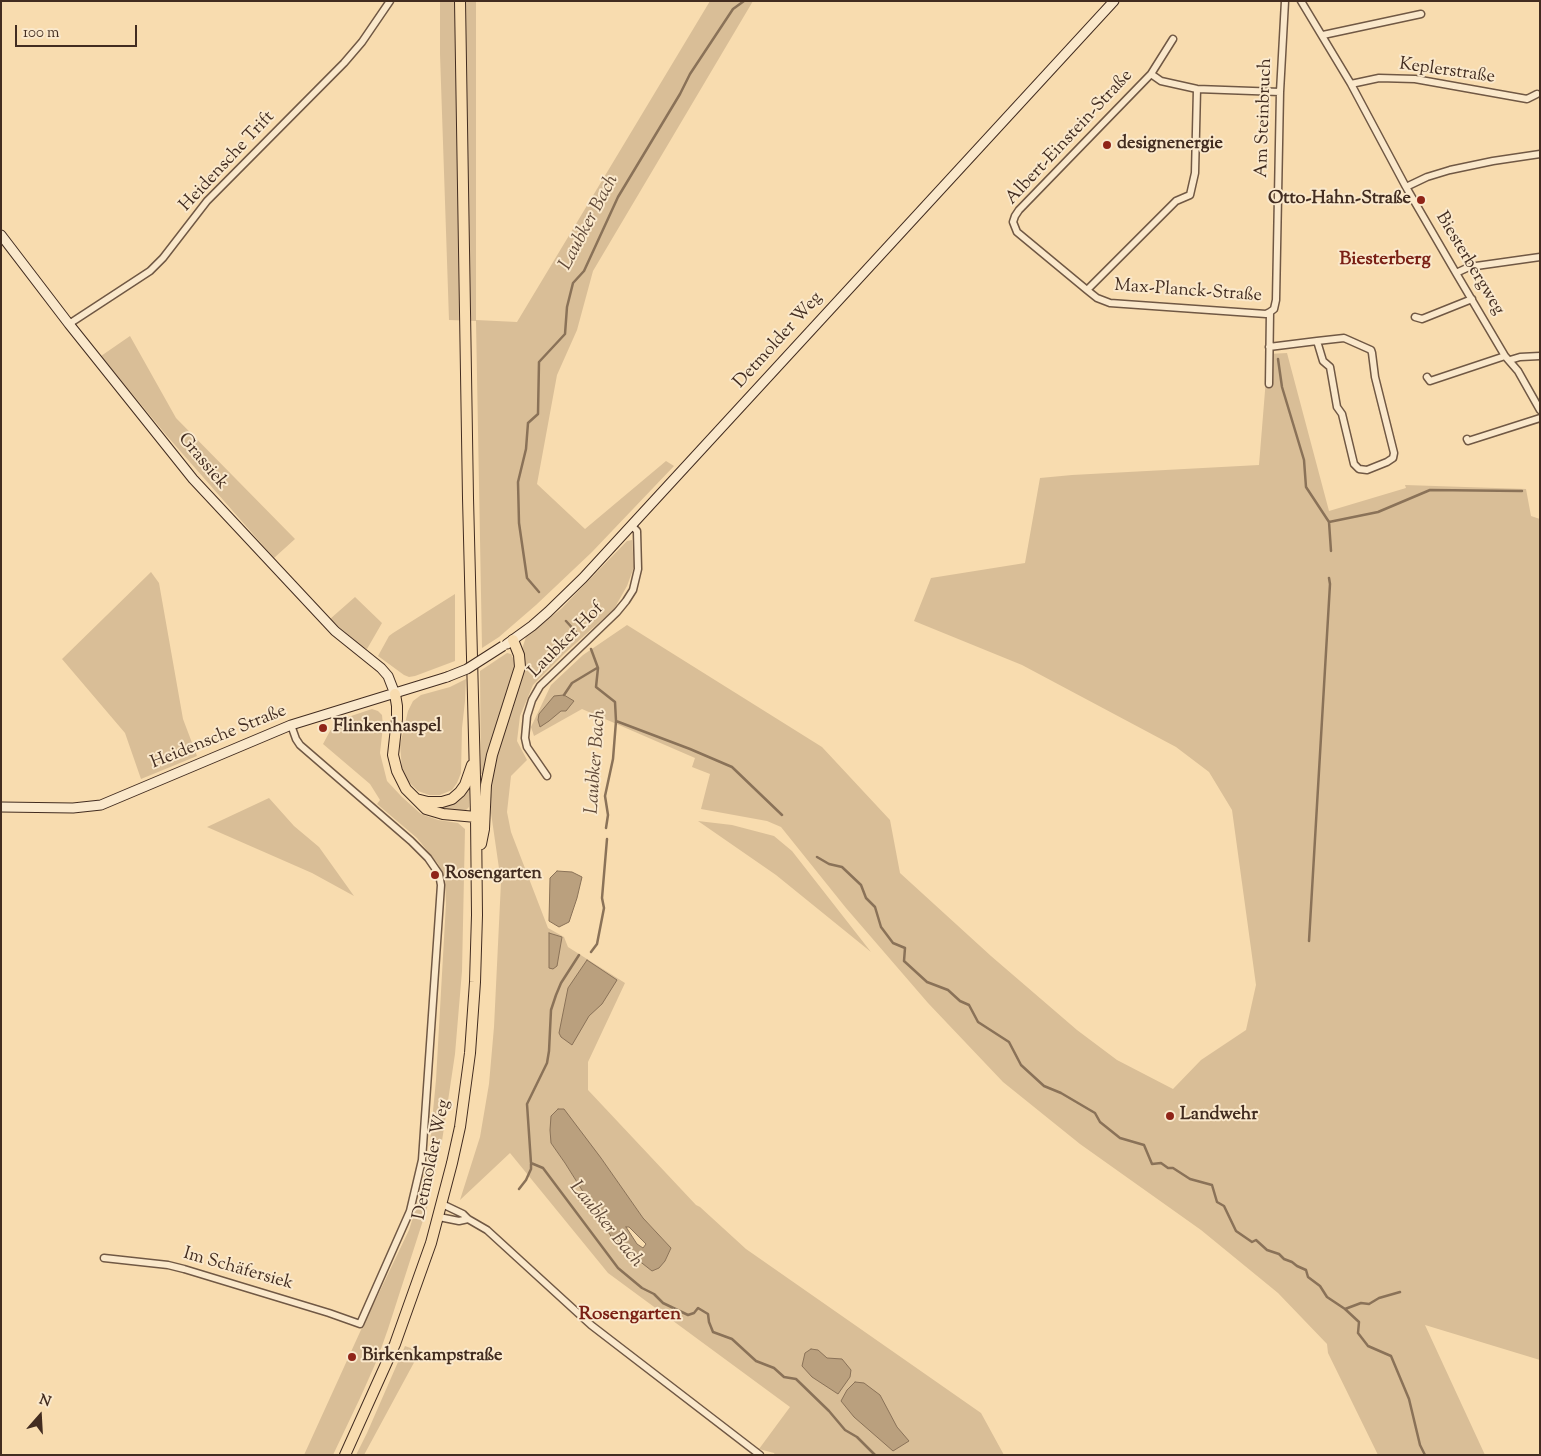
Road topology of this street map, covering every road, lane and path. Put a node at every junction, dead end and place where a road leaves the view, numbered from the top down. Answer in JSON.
{"nodes":[{"id":1,"x":390,"y":1,"type":"edge"},
{"id":2,"x":460,"y":1,"type":"edge"},
{"id":3,"x":1114,"y":1,"type":"edge"},
{"id":4,"x":1285,"y":1,"type":"edge"},
{"id":5,"x":1301,"y":1,"type":"edge"},
{"id":6,"x":1421,"y":14,"type":"dead end"},
{"id":7,"x":1323,"y":36,"type":"junction"},
{"id":8,"x":1173,"y":39,"type":"dead end"},
{"id":9,"x":1151,"y":74,"type":"junction"},
{"id":10,"x":1351,"y":84,"type":"junction"},
{"id":11,"x":1197,"y":89,"type":"junction"},
{"id":12,"x":1280,"y":92,"type":"junction"},
{"id":13,"x":1537,"y":94,"type":"dead end"},
{"id":14,"x":1540,"y":154,"type":"edge"},
{"id":15,"x":1406,"y":187,"type":"junction"},
{"id":16,"x":1013,"y":222,"type":"joint"},
{"id":17,"x":1,"y":235,"type":"edge"},
{"id":18,"x":1540,"y":258,"type":"edge"},
{"id":19,"x":1456,"y":273,"type":"junction"},
{"id":20,"x":1087,"y":290,"type":"junction"},
{"id":21,"x":1472,"y":300,"type":"junction"},
{"id":22,"x":1270,"y":312,"type":"junction"},
{"id":23,"x":1415,"y":317,"type":"dead end"},
{"id":24,"x":69,"y":324,"type":"junction"},
{"id":25,"x":1317,"y":341,"type":"junction"},
{"id":26,"x":1270,"y":347,"type":"junction"},
{"id":27,"x":1540,"y":356,"type":"edge"},
{"id":28,"x":1508,"y":358,"type":"junction"},
{"id":29,"x":1427,"y":377,"type":"dead end"},
{"id":30,"x":1268,"y":384,"type":"dead end"},
{"id":31,"x":1540,"y":410,"type":"edge"},
{"id":32,"x":1540,"y":418,"type":"edge"},
{"id":33,"x":1467,"y":438,"type":"dead end"},
{"id":34,"x":632,"y":526,"type":"junction"},
{"id":35,"x":513,"y":640,"type":"junction"},
{"id":36,"x":448,"y":677,"type":"joint"},
{"id":37,"x":395,"y":694,"type":"junction"},
{"id":38,"x":291,"y":725,"type":"junction"},
{"id":39,"x":474,"y":753,"type":"junction"},
{"id":40,"x":547,"y":776,"type":"dead end"},
{"id":41,"x":415,"y":799,"type":"junction"},
{"id":42,"x":1,"y":807,"type":"edge"},
{"id":43,"x":476,"y":817,"type":"junction"},
{"id":44,"x":477,"y":860,"type":"junction"},
{"id":45,"x":442,"y":1204,"type":"junction"},
{"id":46,"x":439,"y":1216,"type":"junction"},
{"id":47,"x":468,"y":1219,"type":"junction"},
{"id":48,"x":104,"y":1258,"type":"dead end"},
{"id":49,"x":360,"y":1324,"type":"joint"},
{"id":50,"x":345,"y":1455,"type":"edge"},
{"id":51,"x":760,"y":1455,"type":"edge"}],
"edges":[{"from":1,"to":24,"type":"street","name":"Heidensche Trift"},
{"from":2,"to":39,"type":"main road"},
{"from":3,"to":34,"type":"street","name":"Detmolder Weg"},
{"from":4,"to":12,"type":"street","name":"Am Steinbruch"},
{"from":5,"to":7,"type":"street","name":"Biesterbergweg"},
{"from":6,"to":7,"type":"street"},
{"from":7,"to":10,"type":"street","name":"Biesterbergweg"},
{"from":8,"to":9,"type":"street","name":"Albert-Einstein-Straße"},
{"from":9,"to":11,"type":"street","name":"Albert-Einstein-Straße"},
{"from":9,"to":16,"type":"street","name":"Albert-Einstein-Straße"},
{"from":10,"to":13,"type":"street","name":"Keplerstraße"},
{"from":10,"to":15,"type":"street","name":"Biesterbergweg"},
{"from":11,"to":12,"type":"street","name":"Albert-Einstein-Straße"},
{"from":11,"to":20,"type":"street"},
{"from":12,"to":22,"type":"street","name":"Am Steinbruch"},
{"from":14,"to":15,"type":"street"},
{"from":15,"to":19,"type":"street","name":"Biesterbergweg"},
{"from":16,"to":20,"type":"street","name":"Max-Planck-Straße"},
{"from":17,"to":24,"type":"street","name":"Grassiek"},
{"from":18,"to":19,"type":"street"},
{"from":19,"to":21,"type":"street","name":"Biesterbergweg"},
{"from":20,"to":22,"type":"street","name":"Max-Planck-Straße"},
{"from":21,"to":23,"type":"street"},
{"from":21,"to":28,"type":"street","name":"Biesterbergweg"},
{"from":22,"to":26,"type":"street","name":"Am Steinbruch"},
{"from":24,"to":37,"type":"street","name":"Grassiek"},
{"from":25,"to":25,"type":"street"},
{"from":25,"to":26,"type":"street"},
{"from":26,"to":30,"type":"street","name":"Am Steinbruch"},
{"from":27,"to":28,"type":"street"},
{"from":28,"to":29,"type":"street"},
{"from":28,"to":31,"type":"street","name":"Biesterbergweg"},
{"from":32,"to":33,"type":"street"},
{"from":34,"to":35,"type":"street","name":"Detmolder Weg"},
{"from":34,"to":40,"type":"street","name":"Laubker Hof"},
{"from":35,"to":36,"type":"street","name":"Detmolder Weg","bridge":true},
{"from":35,"to":44,"type":"main road"},
{"from":36,"to":37,"type":"street","name":"Heidensche Straße"},
{"from":37,"to":38,"type":"street","name":"Heidensche Straße"},
{"from":37,"to":41,"type":"main road"},
{"from":38,"to":42,"type":"street","name":"Heidensche Straße"},
{"from":38,"to":49,"type":"street","name":"Detmolder Weg"},
{"from":39,"to":41,"type":"main road"},
{"from":39,"to":43,"type":"main road"},
{"from":41,"to":43,"type":"main road"},
{"from":43,"to":44,"type":"main road"},
{"from":44,"to":45,"type":"main road","name":"Detmolder Weg"},
{"from":45,"to":46,"type":"main road","name":"Detmolder Weg"},
{"from":45,"to":47,"type":"street"},
{"from":46,"to":47,"type":"street"},
{"from":46,"to":50,"type":"main road","name":"Detmolder Weg"},
{"from":47,"to":51,"type":"street"},
{"from":48,"to":49,"type":"street","name":"Im Schäfersiek"}]}
